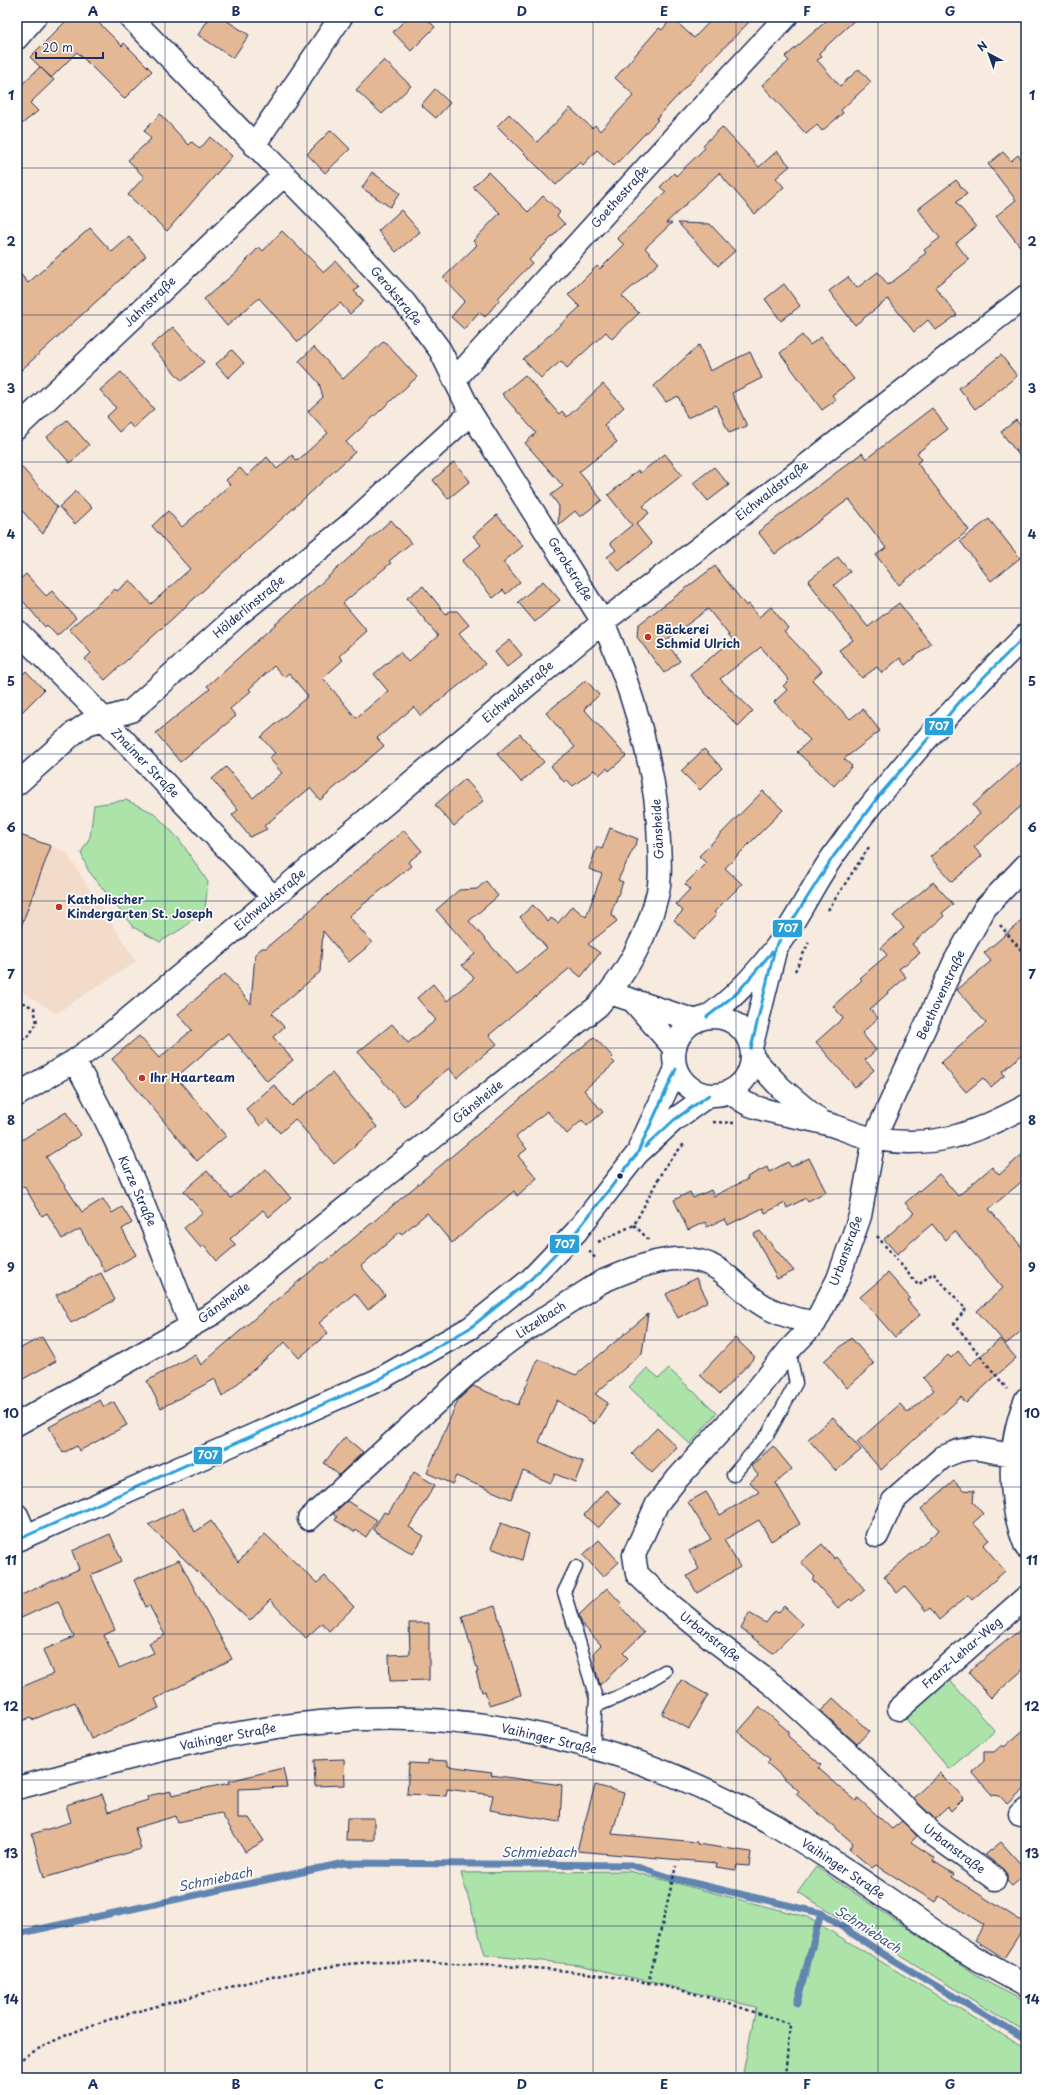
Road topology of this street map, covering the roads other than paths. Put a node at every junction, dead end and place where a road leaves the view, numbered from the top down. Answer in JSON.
{"nodes":[{"id":1,"x":35,"y":17,"type":"edge"},
{"id":2,"x":130,"y":17,"type":"edge"},
{"id":3,"x":341,"y":17,"type":"edge"},
{"id":4,"x":786,"y":17,"type":"edge"},
{"id":5,"x":17,"y":38,"type":"edge"},
{"id":6,"x":254,"y":145,"type":"junction"},
{"id":7,"x":284,"y":175,"type":"junction"},
{"id":8,"x":1026,"y":296,"type":"edge"},
{"id":9,"x":456,"y":379,"type":"junction"},
{"id":10,"x":471,"y":413,"type":"junction"},
{"id":11,"x":17,"y":428,"type":"edge"},
{"id":12,"x":603,"y":622,"type":"junction"},
{"id":13,"x":17,"y":631,"type":"edge"},
{"id":14,"x":1026,"y":635,"type":"edge"},
{"id":15,"x":103,"y":720,"type":"junction"},
{"id":16,"x":17,"y":784,"type":"edge"},
{"id":17,"x":1026,"y":864,"type":"edge"},
{"id":18,"x":272,"y":897,"type":"junction"},
{"id":19,"x":775,"y":948,"type":"junction"},
{"id":20,"x":610,"y":993,"type":"junction"},
{"id":21,"x":634,"y":1002,"type":"junction"},
{"id":22,"x":702,"y":1019,"type":"junction"},
{"id":23,"x":752,"y":1052,"type":"junction"},
{"id":24,"x":675,"y":1059,"type":"junction"},
{"id":25,"x":74,"y":1061,"type":"junction"},
{"id":26,"x":719,"y":1093,"type":"junction"},
{"id":27,"x":17,"y":1095,"type":"edge"},
{"id":28,"x":1026,"y":1106,"type":"edge"},
{"id":29,"x":821,"y":1122,"type":"junction"},
{"id":30,"x":874,"y":1139,"type":"junction"},
{"id":31,"x":637,"y":1154,"type":"junction"},
{"id":32,"x":815,"y":1323,"type":"junction"},
{"id":33,"x":191,"y":1326,"type":"junction"},
{"id":34,"x":789,"y":1350,"type":"junction"},
{"id":35,"x":1024,"y":1403,"type":"edge"},
{"id":36,"x":17,"y":1424,"type":"edge"},
{"id":37,"x":1012,"y":1455,"type":"junction"},
{"id":38,"x":733,"y":1475,"type":"dead end"},
{"id":39,"x":17,"y":1515,"type":"edge"},
{"id":40,"x":309,"y":1519,"type":"dead end"},
{"id":41,"x":877,"y":1536,"type":"dead end"},
{"id":42,"x":22,"y":1538,"type":"edge"},
{"id":43,"x":1026,"y":1547,"type":"edge"},
{"id":44,"x":576,"y":1567,"type":"dead end"},
{"id":45,"x":1026,"y":1597,"type":"edge"},
{"id":46,"x":665,"y":1671,"type":"dead end"},
{"id":47,"x":596,"y":1706,"type":"junction"},
{"id":48,"x":898,"y":1709,"type":"dead end"},
{"id":49,"x":593,"y":1748,"type":"junction"},
{"id":50,"x":17,"y":1788,"type":"edge"},
{"id":51,"x":995,"y":1879,"type":"dead end"},
{"id":52,"x":1026,"y":1986,"type":"edge"}],
"edges":[{"from":1,"to":5,"type":"street"},
{"from":2,"to":6,"type":"street","name":"Gerokstraße"},
{"from":3,"to":6,"type":"street"},
{"from":4,"to":9,"type":"street","name":"Goethestraße"},
{"from":6,"to":7,"type":"street","name":"Gerokstraße"},
{"from":7,"to":9,"type":"street","name":"Gerokstraße"},
{"from":7,"to":11,"type":"street","name":"Jahnstraße"},
{"from":8,"to":12,"type":"street","name":"Eichwaldstraße"},
{"from":9,"to":10,"type":"street","name":"Gerokstraße"},
{"from":10,"to":12,"type":"street","name":"Gerokstraße"},
{"from":10,"to":15,"type":"street","name":"Hölderlinstraße"},
{"from":12,"to":18,"type":"street","name":"Eichwaldstraße"},
{"from":12,"to":20,"type":"street","name":"Gänsheide"},
{"from":13,"to":15,"type":"street","name":"Znaimer Straße"},
{"from":14,"to":19,"type":"street"},
{"from":15,"to":16,"type":"street","name":"Hölderlinstraße"},
{"from":15,"to":18,"type":"street","name":"Znaimer Straße"},
{"from":17,"to":30,"type":"street","name":"Beethovenstraße"},
{"from":18,"to":25,"type":"street","name":"Eichwaldstraße"},
{"from":19,"to":22,"type":"street"},
{"from":19,"to":23,"type":"street"},
{"from":20,"to":21,"type":"street"},
{"from":20,"to":33,"type":"street","name":"Gänsheide"},
{"from":21,"to":22,"type":"street"},
{"from":21,"to":24,"type":"street"},
{"from":22,"to":23,"type":"street"},
{"from":22,"to":24,"type":"street"},
{"from":23,"to":26,"type":"street"},
{"from":23,"to":29,"type":"street"},
{"from":24,"to":26,"type":"street"},
{"from":24,"to":31,"type":"street"},
{"from":25,"to":27,"type":"street","name":"Eichwaldstraße"},
{"from":25,"to":33,"type":"street","name":"Kurze Straße"},
{"from":26,"to":29,"type":"street"},
{"from":26,"to":31,"type":"street"},
{"from":28,"to":30,"type":"street"},
{"from":29,"to":30,"type":"street"},
{"from":30,"to":32,"type":"street","name":"Urbanstraße"},
{"from":31,"to":42,"type":"street"},
{"from":32,"to":34,"type":"street","name":"Urbanstraße"},
{"from":32,"to":40,"type":"street","name":"Litzelbach"},
{"from":33,"to":36,"type":"street","name":"Gänsheide"},
{"from":34,"to":38,"type":"lane"},
{"from":34,"to":51,"type":"street","name":"Urbanstraße"},
{"from":35,"to":37,"type":"street"},
{"from":37,"to":41,"type":"street"},
{"from":37,"to":43,"type":"street"},
{"from":39,"to":42,"type":"street"},
{"from":44,"to":47,"type":"lane"},
{"from":45,"to":48,"type":"street","name":"Franz-Lehar-Weg"},
{"from":46,"to":47,"type":"lane"},
{"from":47,"to":49,"type":"lane"},
{"from":49,"to":50,"type":"street","name":"Vaihinger Straße"},
{"from":49,"to":52,"type":"street","name":"Vaihinger Straße"}]}
